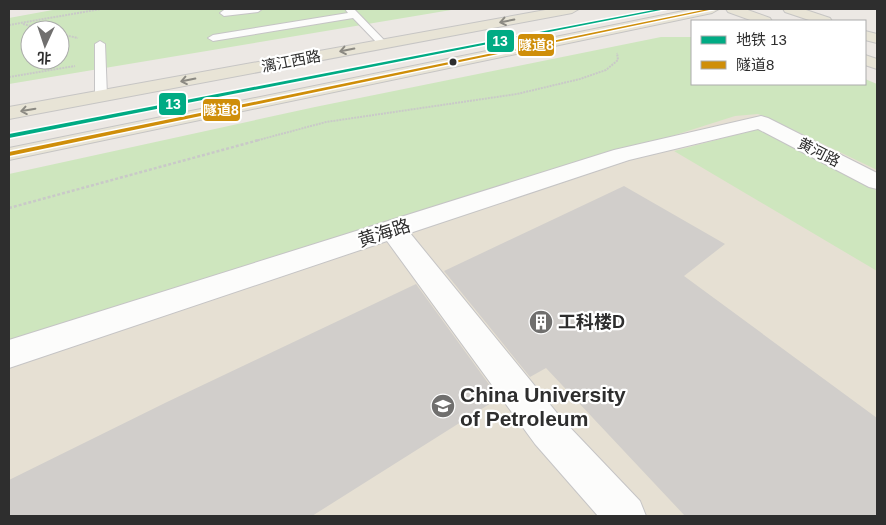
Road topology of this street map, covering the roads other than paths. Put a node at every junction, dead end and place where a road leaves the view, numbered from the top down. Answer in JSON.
{"nodes":[{"id":1,"x":258,"y":9,"type":"edge"},
{"id":2,"x":572,"y":9,"type":"edge"},
{"id":3,"x":712,"y":9,"type":"edge"},
{"id":4,"x":733,"y":9,"type":"edge"},
{"id":5,"x":790,"y":9,"type":"edge"},
{"id":6,"x":352,"y":12,"type":"edge"},
{"id":7,"x":224,"y":13,"type":"dead end"},
{"id":8,"x":762,"y":20,"type":"edge"},
{"id":9,"x":822,"y":20,"type":"edge"},
{"id":10,"x":213,"y":38,"type":"dead end"},
{"id":11,"x":100,"y":44,"type":"dead end"},
{"id":12,"x":383,"y":44,"type":"junction"},
{"id":13,"x":101,"y":96,"type":"junction"},
{"id":14,"x":9,"y":113,"type":"edge"},
{"id":15,"x":761,"y":122,"type":"joint"},
{"id":16,"x":9,"y":154,"type":"edge"},
{"id":17,"x":877,"y":182,"type":"edge"},
{"id":18,"x":393,"y":230,"type":"junction"},
{"id":19,"x":9,"y":354,"type":"edge"},
{"id":20,"x":625,"y":516,"type":"edge"}],
"edges":[{"from":1,"to":7,"type":"lane"},
{"from":2,"to":12,"type":"main road","name":"漓江西路","one_way":true},
{"from":3,"to":16,"type":"main road","name":"漓江西路"},
{"from":4,"to":8,"type":"main road"},
{"from":5,"to":9,"type":"main road"},
{"from":6,"to":10,"type":"lane"},
{"from":6,"to":12,"type":"lane"},
{"from":11,"to":13,"type":"lane"},
{"from":12,"to":13,"type":"main road","name":"漓江西路","one_way":true},
{"from":13,"to":14,"type":"main road","name":"漓江西路","one_way":true},
{"from":15,"to":17,"type":"street","name":"黄河路"},
{"from":15,"to":18,"type":"street","name":"黄海路"},
{"from":18,"to":19,"type":"street","name":"黄海路"},
{"from":18,"to":20,"type":"street"}]}
